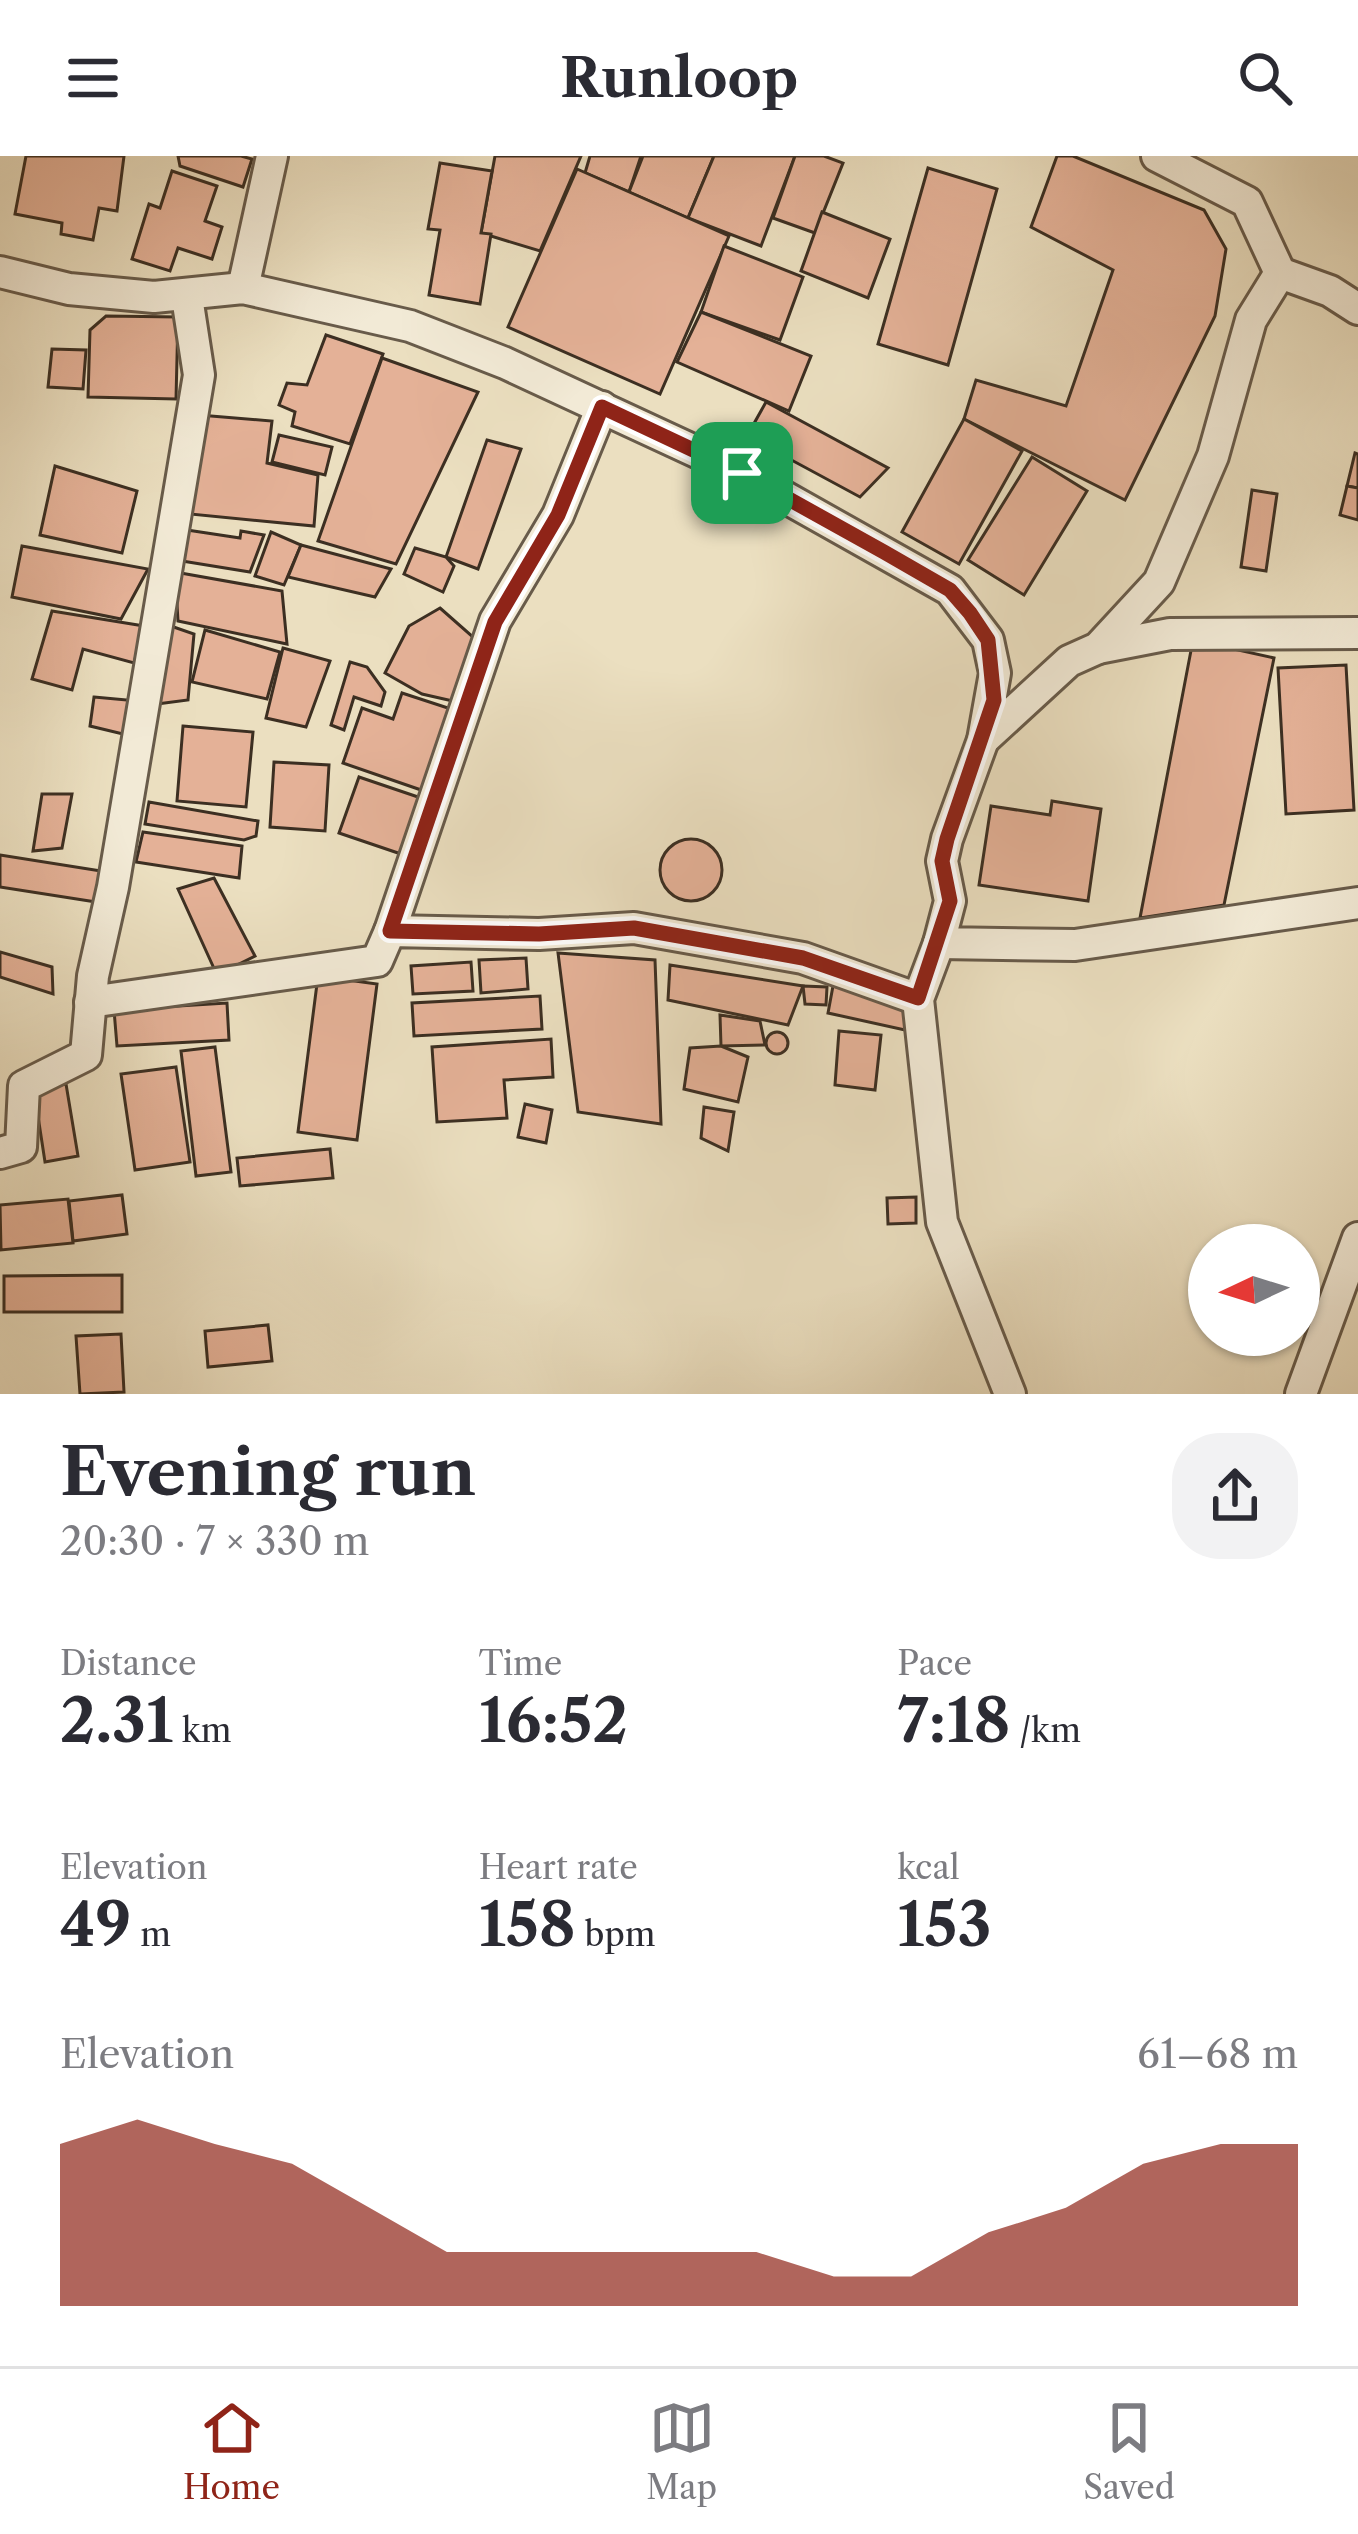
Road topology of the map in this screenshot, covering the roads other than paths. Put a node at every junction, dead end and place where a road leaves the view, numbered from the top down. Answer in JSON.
{"nodes":[{"id":1,"x":272,"y":156,"type":"edge"},
{"id":2,"x":1157,"y":156,"type":"edge"},
{"id":3,"x":0,"y":272,"type":"edge"},
{"id":4,"x":1280,"y":273,"type":"junction"},
{"id":5,"x":243,"y":288,"type":"junction"},
{"id":6,"x":187,"y":297,"type":"junction"},
{"id":7,"x":1358,"y":309,"type":"edge"},
{"id":8,"x":602,"y":407,"type":"junction"},
{"id":9,"x":1358,"y":633,"type":"edge"},
{"id":10,"x":1098,"y":648,"type":"junction"},
{"id":11,"x":983,"y":740,"type":"junction"},
{"id":12,"x":1358,"y":904,"type":"edge"},
{"id":13,"x":390,"y":931,"type":"junction"},
{"id":14,"x":939,"y":943,"type":"junction"},
{"id":15,"x":918,"y":998,"type":"junction"},
{"id":16,"x":90,"y":1002,"type":"junction"},
{"id":17,"x":0,"y":1153,"type":"edge"},
{"id":18,"x":1358,"y":1238,"type":"edge"},
{"id":19,"x":1010,"y":1394,"type":"edge"},
{"id":20,"x":1301,"y":1394,"type":"edge"}],
"edges":[{"from":1,"to":5,"type":"street"},
{"from":2,"to":4,"type":"street"},
{"from":3,"to":6,"type":"street"},
{"from":4,"to":7,"type":"street"},
{"from":4,"to":10,"type":"street"},
{"from":5,"to":6,"type":"street"},
{"from":5,"to":8,"type":"street"},
{"from":6,"to":16,"type":"street"},
{"from":8,"to":11,"type":"street"},
{"from":8,"to":13,"type":"street"},
{"from":9,"to":10,"type":"street"},
{"from":10,"to":11,"type":"street"},
{"from":11,"to":14,"type":"street"},
{"from":12,"to":14,"type":"street"},
{"from":13,"to":15,"type":"street"},
{"from":13,"to":16,"type":"street"},
{"from":14,"to":15,"type":"street"},
{"from":15,"to":19,"type":"street"},
{"from":16,"to":17,"type":"street"},
{"from":18,"to":20,"type":"street"}]}
